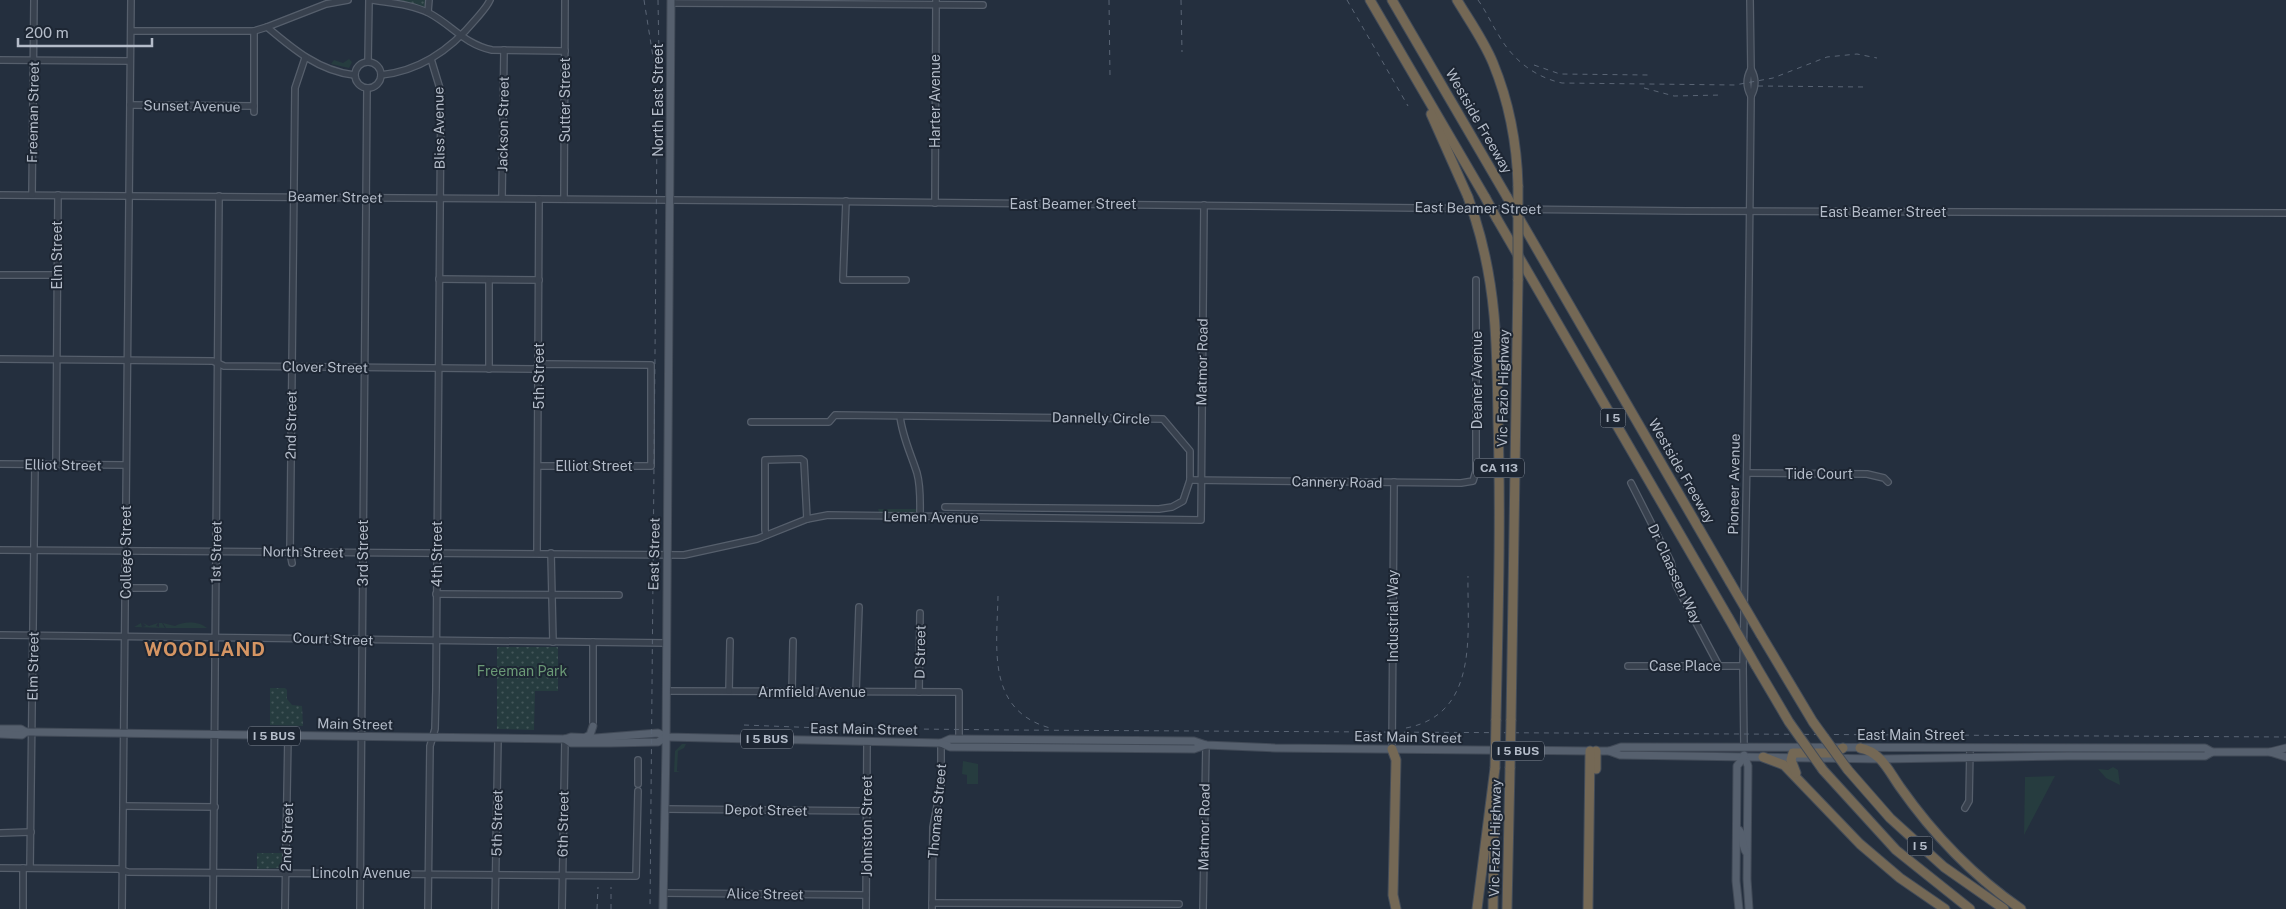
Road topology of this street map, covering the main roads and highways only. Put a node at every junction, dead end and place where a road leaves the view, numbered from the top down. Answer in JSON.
{"nodes":[{"id":1,"x":1370,"y":0,"type":"edge"},
{"id":2,"x":1392,"y":0,"type":"edge"},
{"id":3,"x":1457,"y":0,"type":"edge"},
{"id":4,"x":671,"y":1,"type":"edge"},
{"id":5,"x":1413,"y":73,"type":"junction"},
{"id":6,"x":671,"y":200,"type":"joint"},
{"id":7,"x":0,"y":729,"type":"edge"},
{"id":8,"x":29,"y":732,"type":"junction"},
{"id":9,"x":0,"y":734,"type":"edge"},
{"id":10,"x":599,"y":736,"type":"junction"},
{"id":11,"x":586,"y":737,"type":"junction"},
{"id":12,"x":666,"y":737,"type":"junction"},
{"id":13,"x":564,"y":739,"type":"junction"},
{"id":14,"x":941,"y":743,"type":"junction"},
{"id":15,"x":1206,"y":745,"type":"junction"},
{"id":16,"x":1668,"y":747,"type":"junction"},
{"id":17,"x":1744,"y":747,"type":"junction"},
{"id":18,"x":1843,"y":748,"type":"junction"},
{"id":19,"x":1860,"y":748,"type":"junction"},
{"id":20,"x":2286,"y":748,"type":"edge"},
{"id":21,"x":1392,"y":749,"type":"junction"},
{"id":22,"x":1593,"y":751,"type":"junction"},
{"id":23,"x":1609,"y":751,"type":"junction"},
{"id":24,"x":2212,"y":752,"type":"junction"},
{"id":25,"x":2270,"y":752,"type":"junction"},
{"id":26,"x":1640,"y":756,"type":"junction"},
{"id":27,"x":1744,"y":757,"type":"junction"},
{"id":28,"x":1763,"y":757,"type":"junction"},
{"id":29,"x":2286,"y":757,"type":"edge"},
{"id":30,"x":1791,"y":758,"type":"junction"},
{"id":31,"x":1881,"y":759,"type":"junction"},
{"id":32,"x":1495,"y":768,"type":"junction"},
{"id":33,"x":1798,"y":778,"type":"junction"},
{"id":34,"x":1737,"y":829,"type":"junction"},
{"id":35,"x":1737,"y":846,"type":"junction"},
{"id":36,"x":1747,"y":855,"type":"junction"},
{"id":37,"x":1747,"y":870,"type":"junction"},
{"id":38,"x":1738,"y":908,"type":"edge"},
{"id":39,"x":663,"y":909,"type":"edge"},
{"id":40,"x":1389,"y":909,"type":"edge"},
{"id":41,"x":1396,"y":909,"type":"edge"},
{"id":42,"x":1477,"y":909,"type":"edge"},
{"id":43,"x":1493,"y":909,"type":"edge"},
{"id":44,"x":1508,"y":909,"type":"edge"},
{"id":45,"x":1588,"y":909,"type":"edge"},
{"id":46,"x":1594,"y":909,"type":"edge"},
{"id":47,"x":1748,"y":909,"type":"edge"},
{"id":48,"x":1945,"y":909,"type":"edge"},
{"id":49,"x":1970,"y":909,"type":"edge"},
{"id":50,"x":2004,"y":909,"type":"edge"},
{"id":51,"x":2021,"y":909,"type":"edge"}],
"edges":[{"from":1,"to":5,"type":"highway","number":"I 5"},
{"from":2,"to":50,"type":"highway","name":"Westside Freeway","number":"I 5","bridge":true},
{"from":3,"to":44,"type":"highway","name":"Vic Fazio Highway","number":"CA 113","bridge":true},
{"from":4,"to":6,"type":"main road","name":"North East Street"},
{"from":5,"to":32,"type":"highway","name":"Vic Fazio Highway","number":"CA 113","bridge":true},
{"from":5,"to":49,"type":"highway","number":"I 5","bridge":true},
{"from":6,"to":12,"type":"main road","name":"East Street"},
{"from":7,"to":8,"type":"main road","name":"Main Street","number":"I 5 BUS"},
{"from":8,"to":9,"type":"main road","name":"Main Street","number":"I 5 BUS"},
{"from":8,"to":13,"type":"main road","name":"Main Street","number":"I 5 BUS"},
{"from":10,"to":11,"type":"main road","name":"Main Street","number":"I 5 BUS"},
{"from":10,"to":11,"type":"main road"},
{"from":10,"to":12,"type":"main road","name":"Main Street","number":"I 5 BUS"},
{"from":11,"to":13,"type":"main road","name":"Main Street","number":"I 5 BUS"},
{"from":12,"to":13,"type":"main road","name":"Main Street","number":"I 5 BUS"},
{"from":12,"to":14,"type":"main road","name":"East Main Street","number":"I 5 BUS"},
{"from":12,"to":39,"type":"main road","name":"East Street"},
{"from":14,"to":15,"type":"main road","name":"East Main Street","number":"I 5 BUS"},
{"from":14,"to":15,"type":"main road","name":"East Main Street","number":"I 5 BUS"},
{"from":15,"to":21,"type":"main road","name":"East Main Street","number":"I 5 BUS"},
{"from":16,"to":17,"type":"main road","name":"East Main Street","number":"I 5 BUS"},
{"from":16,"to":23,"type":"main road","name":"East Main Street","number":"I 5 BUS"},
{"from":16,"to":26,"type":"main road"},
{"from":17,"to":18,"type":"main road","name":"East Main Street"},
{"from":17,"to":27,"type":"main road","name":"Pioneer Avenue"},
{"from":18,"to":19,"type":"main road","name":"East Main Street"},
{"from":18,"to":30,"type":"highway"},
{"from":19,"to":24,"type":"main road","name":"East Main Street"},
{"from":19,"to":31,"type":"highway"},
{"from":20,"to":25,"type":"main road","name":"East Main Street"},
{"from":21,"to":22,"type":"main road","name":"East Main Street","number":"I 5 BUS"},
{"from":21,"to":40,"type":"highway"},
{"from":21,"to":41,"type":"highway"},
{"from":22,"to":23,"type":"main road","name":"East Main Street","number":"I 5 BUS"},
{"from":22,"to":45,"type":"highway"},
{"from":22,"to":46,"type":"highway"},
{"from":23,"to":26,"type":"main road","name":"East Main Street","number":"I 5 BUS"},
{"from":24,"to":25,"type":"main road","name":"East Main Street"},
{"from":24,"to":31,"type":"main road","name":"East Main Street"},
{"from":25,"to":29,"type":"main road","name":"East Main Street"},
{"from":26,"to":27,"type":"main road","name":"East Main Street","number":"I 5 BUS"},
{"from":27,"to":28,"type":"main road","name":"East Main Street","number":"I 5 BUS"},
{"from":27,"to":34,"type":"main road","name":"Pioneer Avenue"},
{"from":27,"to":36,"type":"main road","name":"Pioneer Avenue"},
{"from":28,"to":30,"type":"main road","name":"East Main Street","number":"I 5 BUS"},
{"from":28,"to":33,"type":"highway"},
{"from":30,"to":31,"type":"main road","name":"East Main Street"},
{"from":30,"to":33,"type":"highway"},
{"from":31,"to":51,"type":"highway"},
{"from":32,"to":42,"type":"highway"},
{"from":32,"to":43,"type":"highway","name":"Vic Fazio Highway","number":"CA 113"},
{"from":33,"to":48,"type":"highway"},
{"from":34,"to":35,"type":"main road","name":"Pioneer Avenue"},
{"from":34,"to":36,"type":"main road"},
{"from":35,"to":37,"type":"main road"},
{"from":35,"to":38,"type":"main road","name":"Pioneer Avenue"},
{"from":36,"to":37,"type":"main road","name":"Pioneer Avenue"},
{"from":37,"to":47,"type":"main road","name":"Pioneer Avenue"}]}
